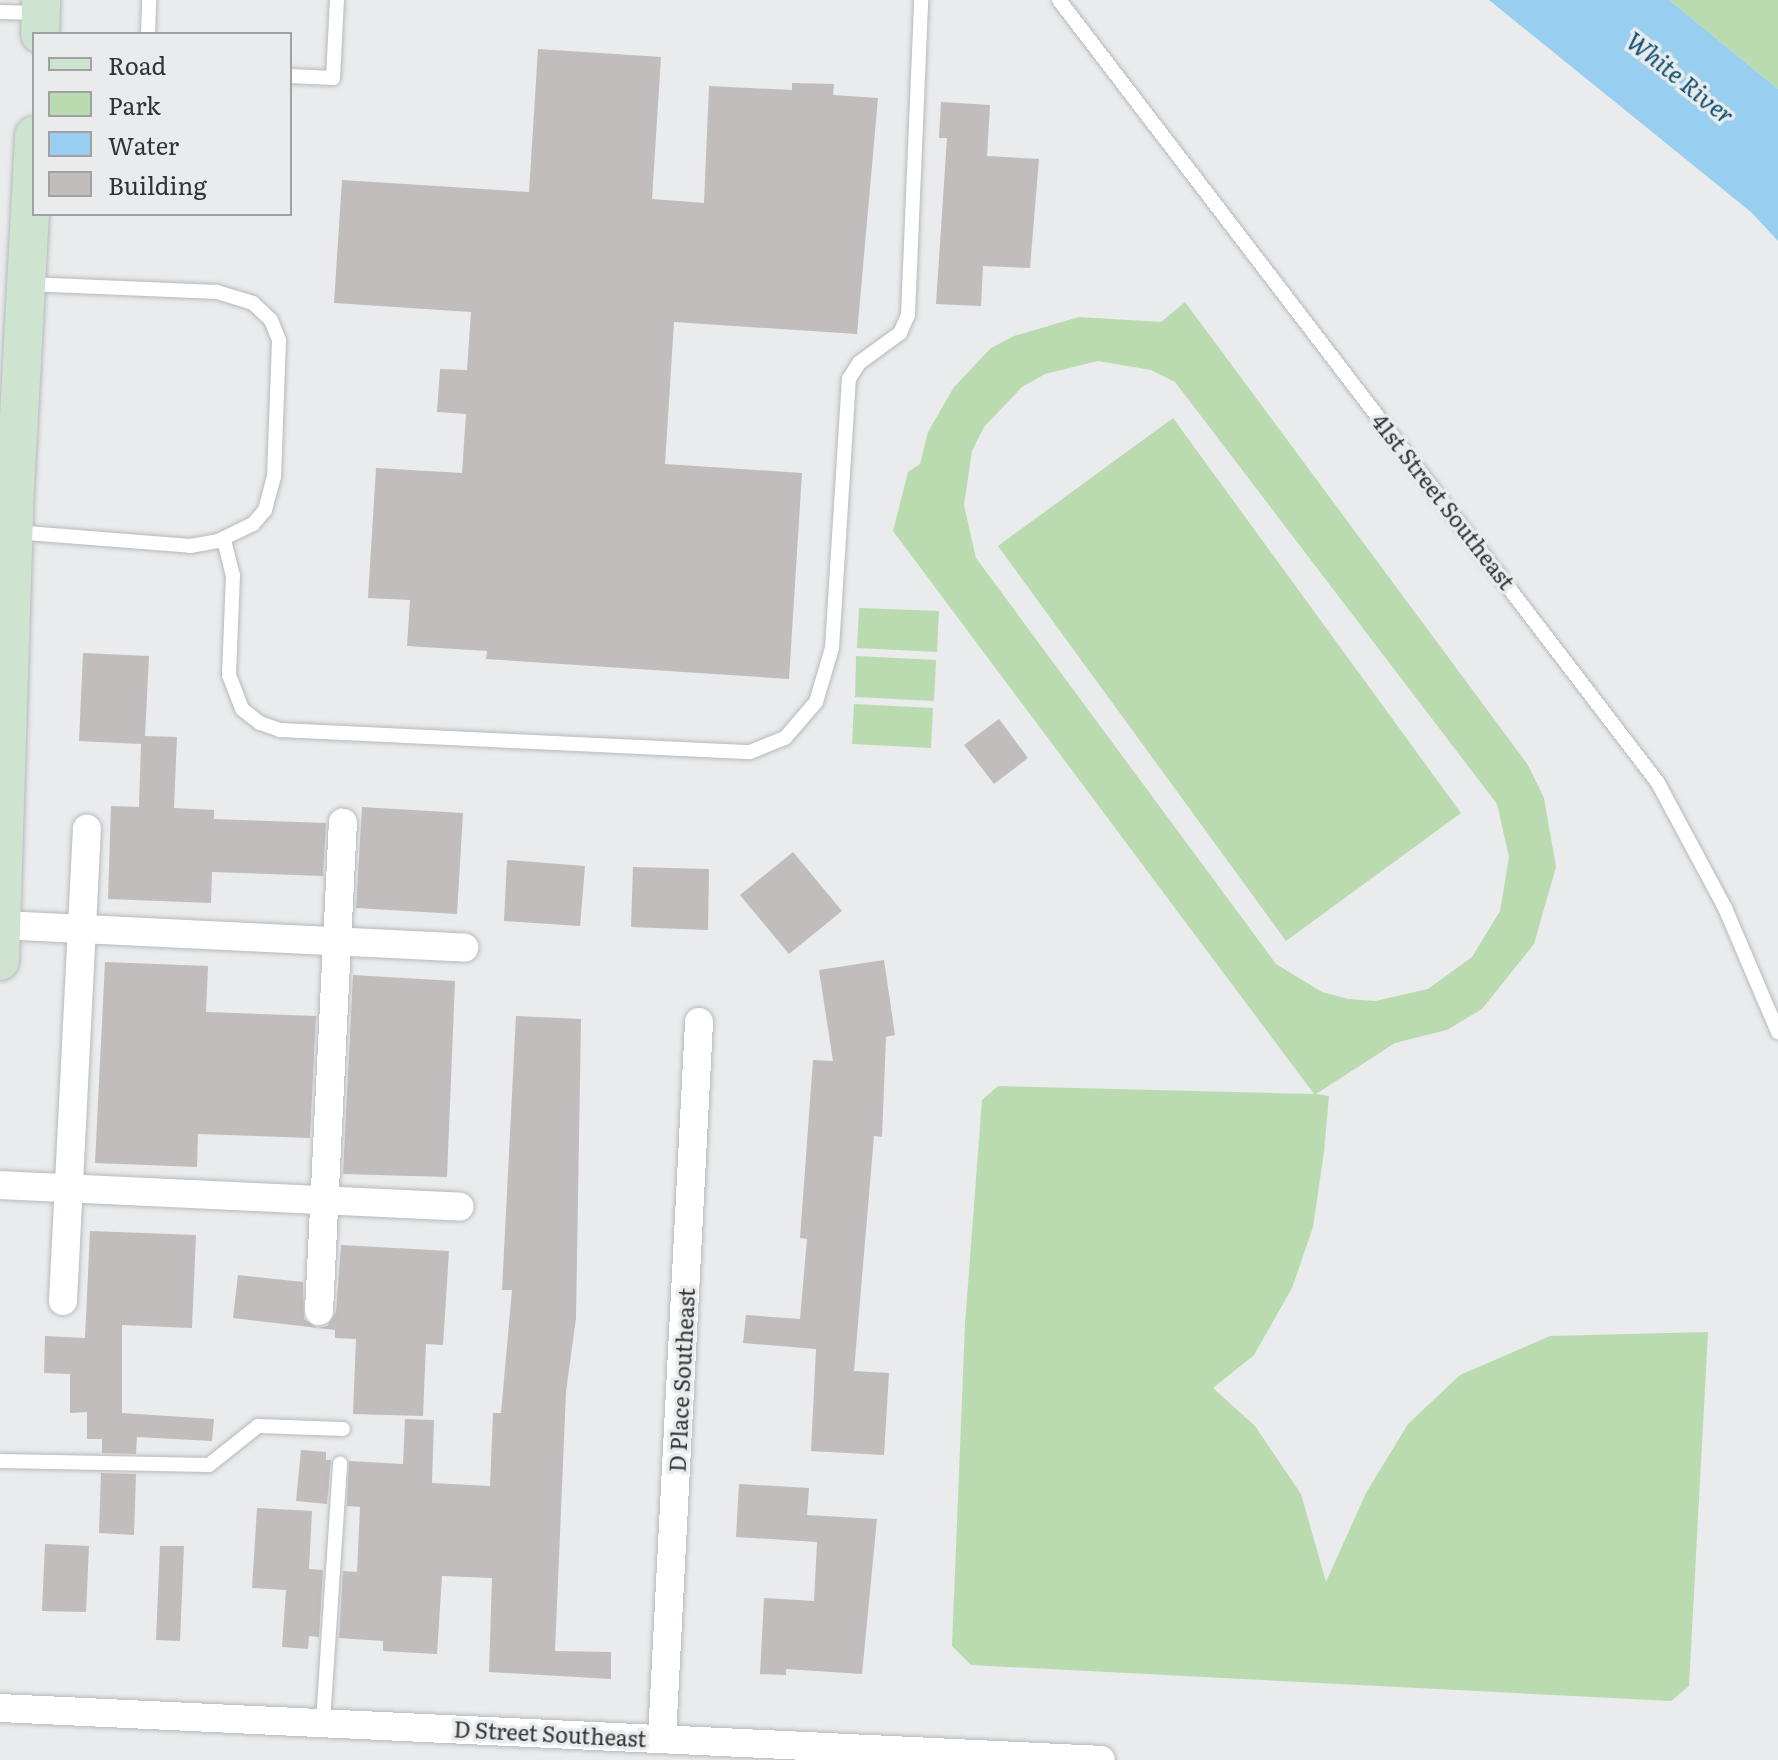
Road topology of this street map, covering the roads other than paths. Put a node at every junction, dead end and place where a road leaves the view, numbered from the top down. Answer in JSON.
{"nodes":[{"id":1,"x":149,"y":0,"type":"edge"},
{"id":2,"x":337,"y":0,"type":"edge"},
{"id":3,"x":921,"y":0,"type":"edge"},
{"id":4,"x":1059,"y":0,"type":"edge"},
{"id":5,"x":0,"y":12,"type":"edge"},
{"id":6,"x":41,"y":16,"type":"edge"},
{"id":7,"x":148,"y":32,"type":"edge"},
{"id":8,"x":292,"y":76,"type":"edge"},
{"id":9,"x":32,"y":173,"type":"edge"},
{"id":10,"x":26,"y":284,"type":"junction"},
{"id":11,"x":9,"y":450,"type":"edge"},
{"id":12,"x":14,"y":532,"type":"junction"},
{"id":13,"x":224,"y":540,"type":"junction"},
{"id":14,"x":3,"y":800,"type":"edge"},
{"id":15,"x":343,"y":823,"type":"dead end"},
{"id":16,"x":87,"y":829,"type":"dead end"},
{"id":17,"x":81,"y":929,"type":"junction"},
{"id":18,"x":337,"y":941,"type":"junction"},
{"id":19,"x":1,"y":943,"type":"edge"},
{"id":20,"x":464,"y":948,"type":"dead end"},
{"id":21,"x":699,"y":1022,"type":"dead end"},
{"id":22,"x":1778,"y":1032,"type":"edge"},
{"id":23,"x":0,"y":1185,"type":"edge"},
{"id":24,"x":69,"y":1188,"type":"junction"},
{"id":25,"x":325,"y":1201,"type":"junction"},
{"id":26,"x":459,"y":1207,"type":"dead end"},
{"id":27,"x":63,"y":1301,"type":"dead end"},
{"id":28,"x":319,"y":1311,"type":"dead end"},
{"id":29,"x":343,"y":1429,"type":"dead end"},
{"id":30,"x":0,"y":1461,"type":"edge"},
{"id":31,"x":340,"y":1464,"type":"dead end"},
{"id":32,"x":0,"y":1708,"type":"edge"},
{"id":33,"x":323,"y":1721,"type":"junction"},
{"id":34,"x":662,"y":1738,"type":"junction"},
{"id":35,"x":1101,"y":1760,"type":"edge"}],
"edges":[{"from":1,"to":7,"type":"lane"},
{"from":2,"to":8,"type":"lane"},
{"from":3,"to":13,"type":"lane"},
{"from":4,"to":22,"type":"lane","name":"41st Street Southeast"},
{"from":5,"to":6,"type":"lane"},
{"from":9,"to":10,"type":"street"},
{"from":10,"to":11,"type":"street"},
{"from":10,"to":13,"type":"lane"},
{"from":11,"to":12,"type":"street"},
{"from":12,"to":13,"type":"lane"},
{"from":12,"to":14,"type":"street"},
{"from":14,"to":19,"type":"street"},
{"from":15,"to":18,"type":"street"},
{"from":16,"to":17,"type":"street"},
{"from":17,"to":18,"type":"street"},
{"from":17,"to":19,"type":"street"},
{"from":17,"to":24,"type":"street"},
{"from":18,"to":20,"type":"street"},
{"from":18,"to":25,"type":"street"},
{"from":21,"to":34,"type":"street","name":"D Place Southeast"},
{"from":23,"to":24,"type":"street"},
{"from":24,"to":25,"type":"street"},
{"from":24,"to":27,"type":"street"},
{"from":25,"to":26,"type":"street"},
{"from":25,"to":28,"type":"street"},
{"from":29,"to":30,"type":"lane"},
{"from":31,"to":33,"type":"lane"},
{"from":32,"to":33,"type":"street","name":"D Street Southeast"},
{"from":33,"to":34,"type":"street","name":"D Street Southeast"},
{"from":34,"to":35,"type":"street","name":"D Street Southeast"}]}
